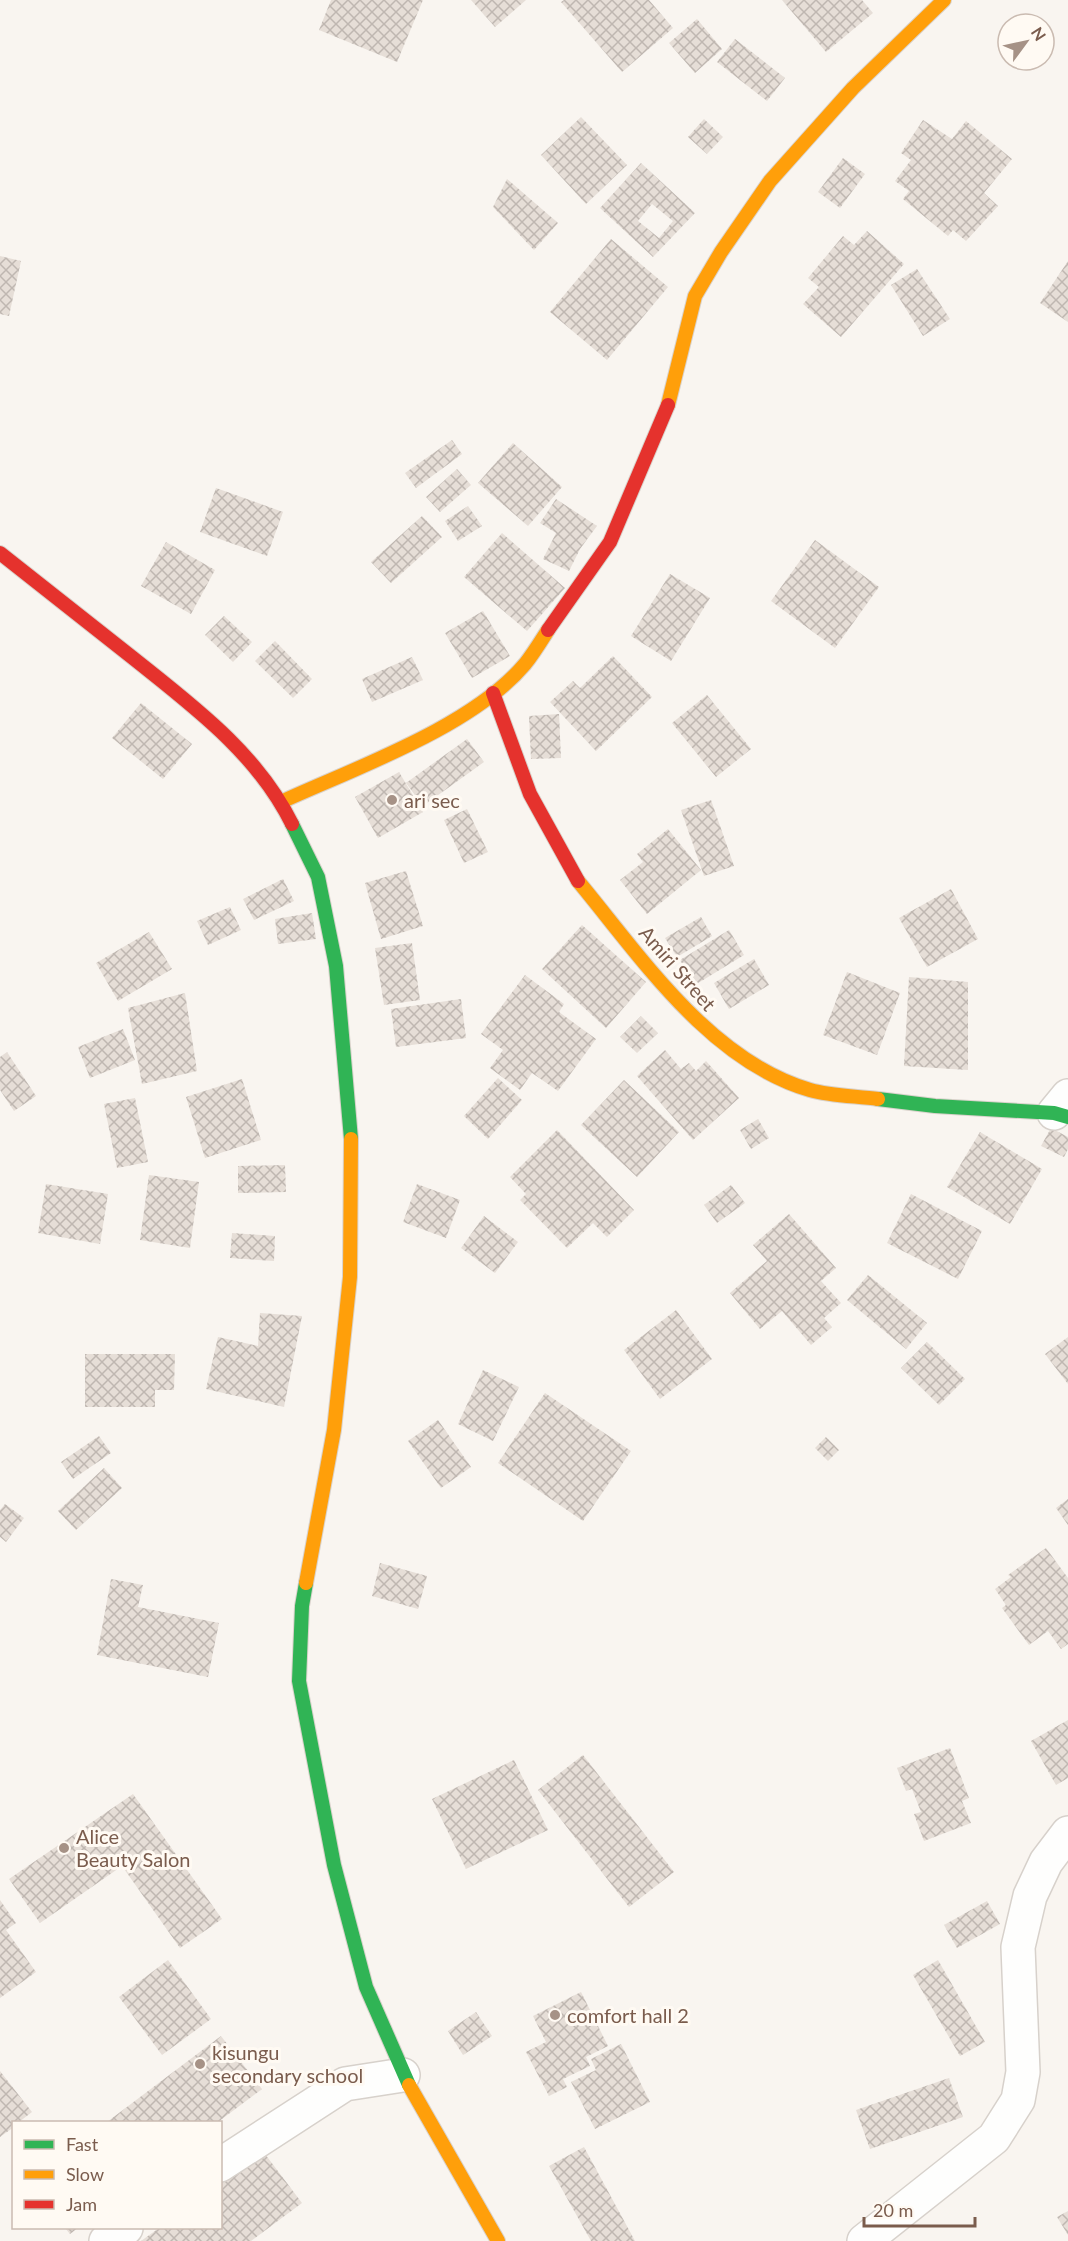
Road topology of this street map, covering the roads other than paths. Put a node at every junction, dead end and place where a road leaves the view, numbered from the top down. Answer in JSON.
{"nodes":[{"id":1,"x":944,"y":0,"type":"edge"},
{"id":2,"x":0,"y":553,"type":"edge"},
{"id":3,"x":493,"y":693,"type":"junction"},
{"id":4,"x":281,"y":802,"type":"junction"},
{"id":5,"x":1063,"y":1109,"type":"edge"},
{"id":6,"x":1068,"y":1833,"type":"edge"},
{"id":7,"x":403,"y":2075,"type":"junction"},
{"id":8,"x":222,"y":2164,"type":"edge"},
{"id":9,"x":124,"y":2229,"type":"edge"},
{"id":10,"x":106,"y":2241,"type":"edge"},
{"id":11,"x":498,"y":2241,"type":"edge"},
{"id":12,"x":864,"y":2241,"type":"edge"}],
"edges":[{"from":1,"to":3,"type":"street"},
{"from":2,"to":4,"type":"street"},
{"from":3,"to":4,"type":"street"},
{"from":3,"to":5,"type":"street","name":"Amiri Street"},
{"from":4,"to":7,"type":"street"},
{"from":6,"to":12,"type":"street"},
{"from":7,"to":8,"type":"street"},
{"from":7,"to":11,"type":"street"},
{"from":9,"to":10,"type":"street"}]}
